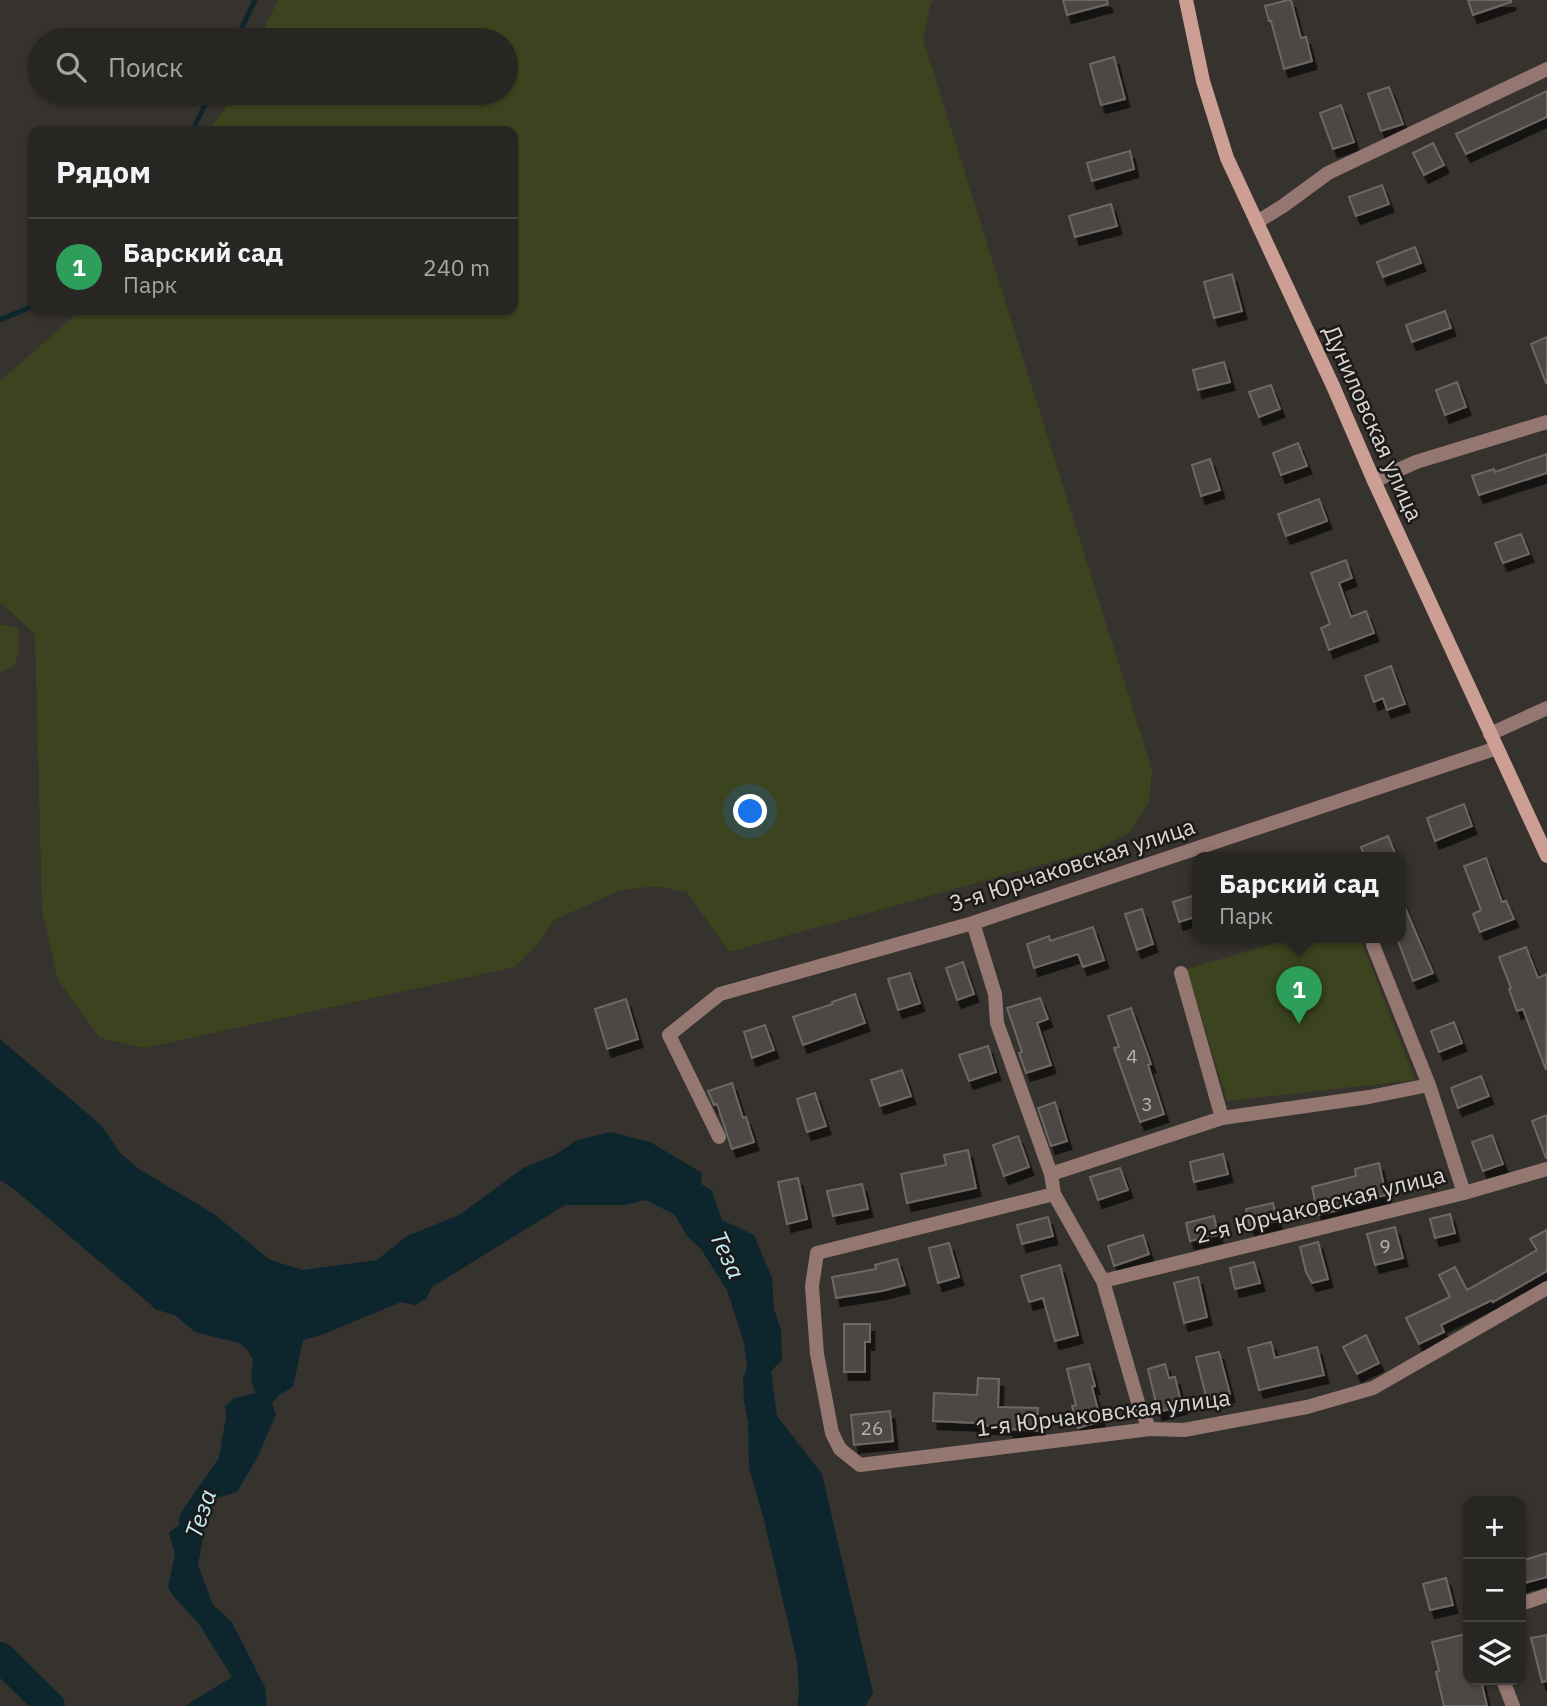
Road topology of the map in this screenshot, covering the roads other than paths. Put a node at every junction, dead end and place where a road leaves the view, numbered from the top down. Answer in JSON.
{"nodes":[{"id":1,"x":1185,"y":0,"type":"edge"},
{"id":2,"x":1547,"y":69,"type":"edge"},
{"id":3,"x":1257,"y":222,"type":"junction"},
{"id":4,"x":1547,"y":422,"type":"edge"},
{"id":5,"x":1374,"y":481,"type":"junction"},
{"id":6,"x":1547,"y":708,"type":"edge"},
{"id":7,"x":1490,"y":734,"type":"junction"},
{"id":8,"x":1497,"y":748,"type":"junction"},
{"id":9,"x":1547,"y":856,"type":"edge"},
{"id":10,"x":973,"y":923,"type":"junction"},
{"id":11,"x":1373,"y":945,"type":"dead end"},
{"id":12,"x":1181,"y":973,"type":"dead end"},
{"id":13,"x":1429,"y":1085,"type":"junction"},
{"id":14,"x":1222,"y":1118,"type":"junction"},
{"id":15,"x":719,"y":1137,"type":"dead end"},
{"id":16,"x":1547,"y":1169,"type":"edge"},
{"id":17,"x":1051,"y":1174,"type":"junction"},
{"id":18,"x":1464,"y":1193,"type":"junction"},
{"id":19,"x":1054,"y":1194,"type":"junction"},
{"id":20,"x":1103,"y":1281,"type":"junction"},
{"id":21,"x":1547,"y":1288,"type":"edge"},
{"id":22,"x":1150,"y":1429,"type":"junction"},
{"id":23,"x":1547,"y":1595,"type":"edge"},
{"id":24,"x":1526,"y":1602,"type":"edge"},
{"id":25,"x":1505,"y":1685,"type":"edge"},
{"id":26,"x":1513,"y":1706,"type":"edge"}],
"edges":[{"from":1,"to":3,"type":"main road","name":"Дуниловская улица"},
{"from":2,"to":3,"type":"street"},
{"from":3,"to":5,"type":"main road","name":"Дуниловская улица"},
{"from":4,"to":5,"type":"street"},
{"from":5,"to":7,"type":"main road","name":"Дуниловская улица"},
{"from":6,"to":7,"type":"street"},
{"from":7,"to":8,"type":"main road","name":"Дуниловская улица"},
{"from":8,"to":9,"type":"main road","name":"Дуниловская улица"},
{"from":8,"to":10,"type":"street","name":"3-я Юрчаковская улица"},
{"from":10,"to":15,"type":"street","name":"3-я Юрчаковская улица"},
{"from":10,"to":17,"type":"street"},
{"from":11,"to":13,"type":"street"},
{"from":12,"to":14,"type":"street"},
{"from":13,"to":14,"type":"street"},
{"from":13,"to":18,"type":"street"},
{"from":14,"to":17,"type":"street"},
{"from":16,"to":18,"type":"street","name":"2-я Юрчаковская улица"},
{"from":17,"to":19,"type":"street"},
{"from":18,"to":20,"type":"street","name":"2-я Юрчаковская улица"},
{"from":19,"to":20,"type":"street"},
{"from":19,"to":22,"type":"street","name":"1-я Юрчаковская улица"},
{"from":20,"to":22,"type":"street"},
{"from":21,"to":22,"type":"street","name":"1-я Юрчаковская улица"},
{"from":23,"to":24,"type":"street"},
{"from":25,"to":26,"type":"street"}]}
